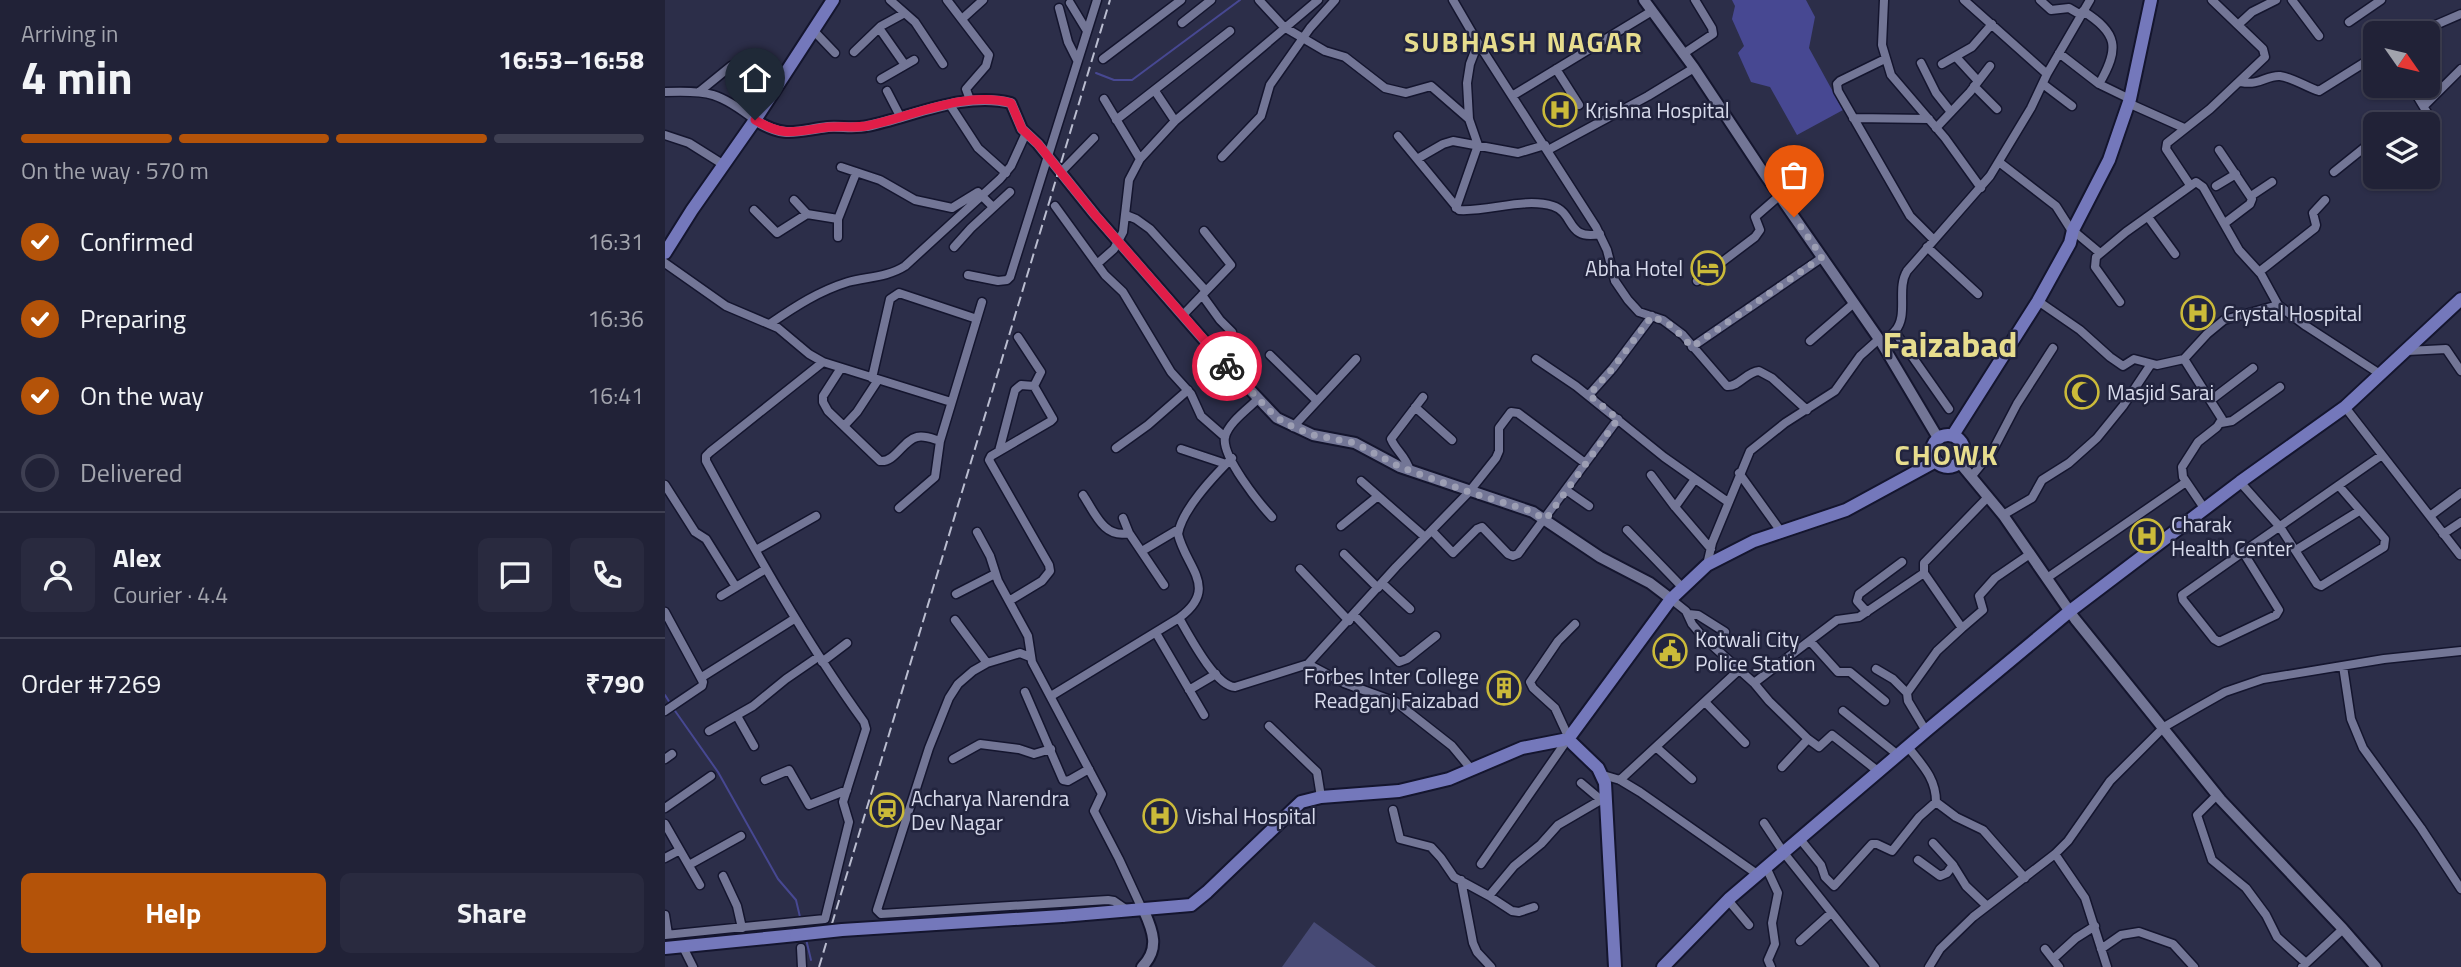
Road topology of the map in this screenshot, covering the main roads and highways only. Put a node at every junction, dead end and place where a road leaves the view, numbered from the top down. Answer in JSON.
{"nodes":[{"id":1,"x":833,"y":0,"type":"edge"},
{"id":2,"x":2151,"y":0,"type":"edge"},
{"id":3,"x":2157,"y":0,"type":"edge"},
{"id":4,"x":2131,"y":102,"type":"junction"},
{"id":5,"x":665,"y":253,"type":"edge"},
{"id":6,"x":2461,"y":299,"type":"edge"},
{"id":7,"x":1953,"y":435,"type":"junction"},
{"id":8,"x":1935,"y":461,"type":"junction"},
{"id":9,"x":1568,"y":739,"type":"junction"},
{"id":10,"x":665,"y":948,"type":"edge"},
{"id":11,"x":1615,"y":967,"type":"edge"},
{"id":12,"x":1663,"y":967,"type":"edge"}],
"edges":[{"from":1,"to":5,"type":"main road"},
{"from":2,"to":4,"type":"main road"},
{"from":3,"to":4,"type":"main road"},
{"from":4,"to":7,"type":"main road"},
{"from":6,"to":12,"type":"main road"},
{"from":7,"to":8,"type":"main road"},
{"from":7,"to":8,"type":"main road"},
{"from":8,"to":9,"type":"main road"},
{"from":9,"to":10,"type":"main road","bridge":true},
{"from":9,"to":11,"type":"main road"}]}
